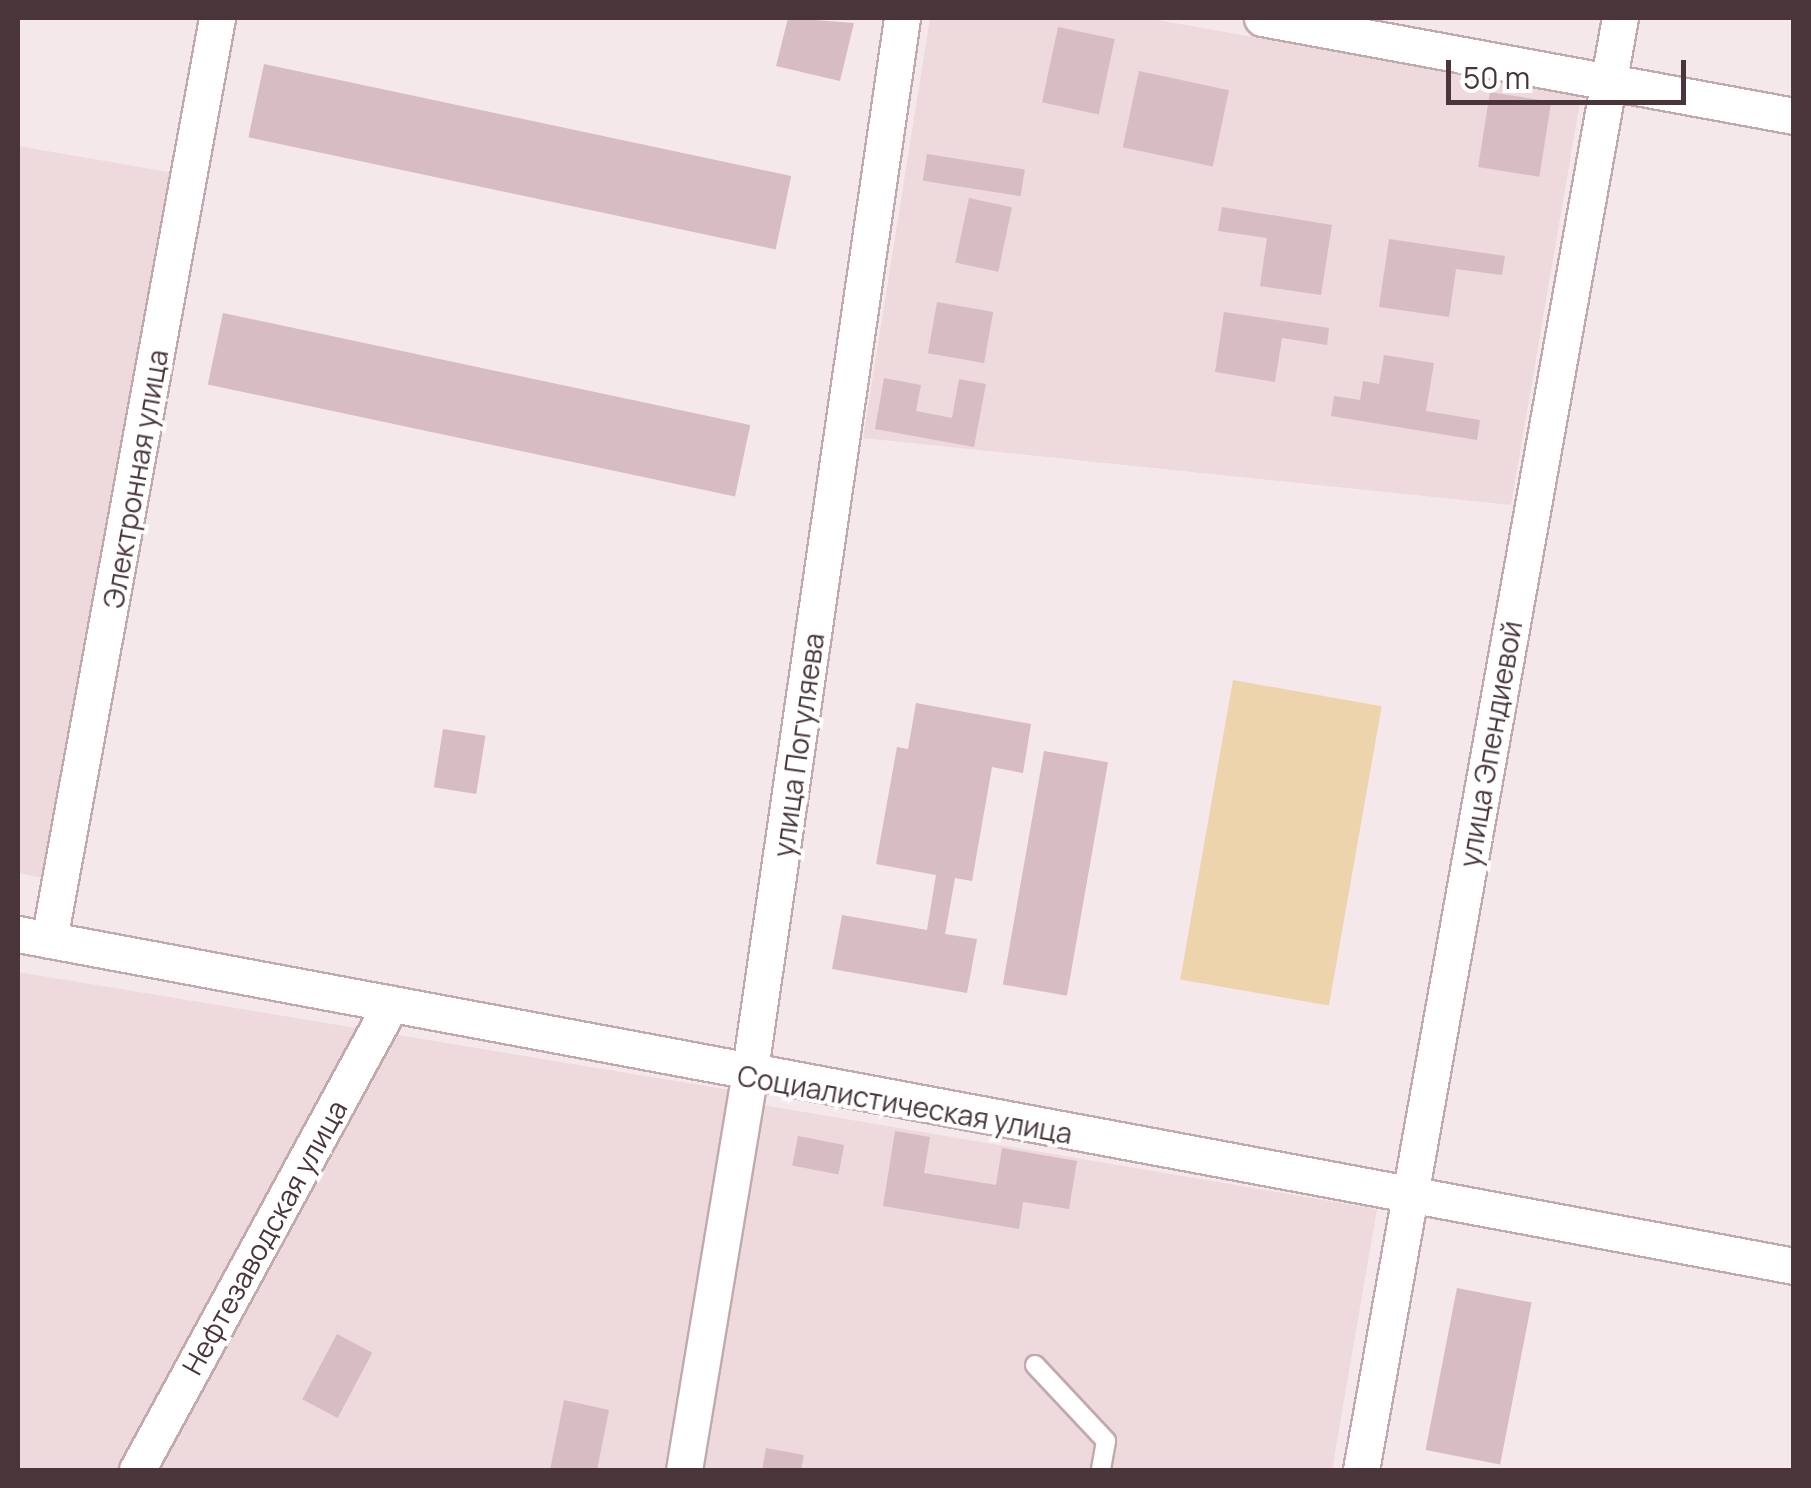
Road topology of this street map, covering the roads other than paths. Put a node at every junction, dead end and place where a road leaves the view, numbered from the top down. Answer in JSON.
{"nodes":[{"id":1,"x":217,"y":18,"type":"edge"},
{"id":2,"x":902,"y":18,"type":"edge"},
{"id":3,"x":1262,"y":18,"type":"edge"},
{"id":4,"x":1620,"y":18,"type":"edge"},
{"id":5,"x":1607,"y":86,"type":"junction"},
{"id":6,"x":1794,"y":116,"type":"edge"},
{"id":7,"x":33,"y":937,"type":"edge"},
{"id":8,"x":392,"y":1004,"type":"junction"},
{"id":9,"x":749,"y":1076,"type":"junction"},
{"id":10,"x":1410,"y":1196,"type":"junction"},
{"id":11,"x":1794,"y":1266,"type":"edge"},
{"id":12,"x":1036,"y":1365,"type":"dead end"},
{"id":13,"x":137,"y":1470,"type":"edge"},
{"id":14,"x":684,"y":1470,"type":"edge"},
{"id":15,"x":1101,"y":1470,"type":"edge"},
{"id":16,"x":1361,"y":1470,"type":"edge"}],
"edges":[{"from":1,"to":7,"type":"street","name":"Электронная улица"},
{"from":2,"to":9,"type":"street","name":"улица Погуляева"},
{"from":3,"to":5,"type":"street"},
{"from":4,"to":5,"type":"street","name":"улица Эпендиевой"},
{"from":5,"to":6,"type":"street"},
{"from":5,"to":10,"type":"street","name":"улица Эпендиевой"},
{"from":7,"to":8,"type":"street","name":"Социалистическая улица"},
{"from":8,"to":9,"type":"street","name":"Социалистическая улица"},
{"from":8,"to":13,"type":"street","name":"Нефтезаводская улица"},
{"from":9,"to":10,"type":"street","name":"Социалистическая улица"},
{"from":9,"to":14,"type":"street","name":"улица Погуляева"},
{"from":10,"to":11,"type":"street","name":"Социалистическая улица"},
{"from":10,"to":16,"type":"street","name":"улица Эпендиевой"},
{"from":12,"to":15,"type":"lane"}]}
